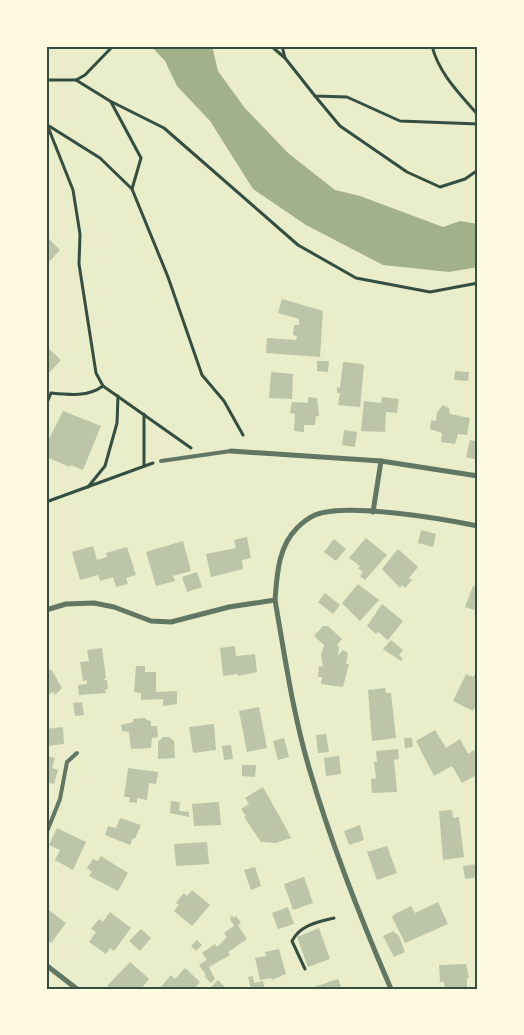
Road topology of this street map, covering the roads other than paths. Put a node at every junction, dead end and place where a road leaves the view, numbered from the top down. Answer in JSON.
{"nodes":[{"id":1,"x":231,"y":451,"type":"joint"},
{"id":2,"x":161,"y":461,"type":"road end"},
{"id":3,"x":381,"y":461,"type":"junction"},
{"id":4,"x":478,"y":476,"type":"edge"},
{"id":5,"x":373,"y":512,"type":"junction"},
{"id":6,"x":478,"y":526,"type":"edge"},
{"id":7,"x":275,"y":600,"type":"junction"},
{"id":8,"x":46,"y":610,"type":"edge"},
{"id":9,"x":77,"y":753,"type":"dead end"},
{"id":10,"x":46,"y":834,"type":"edge"},
{"id":11,"x":46,"y":964,"type":"edge"},
{"id":12,"x":77,"y":989,"type":"edge"},
{"id":13,"x":392,"y":989,"type":"edge"}],
"edges":[{"from":1,"to":2,"type":"lane"},
{"from":1,"to":3,"type":"street"},
{"from":3,"to":4,"type":"street"},
{"from":3,"to":5,"type":"street"},
{"from":5,"to":6,"type":"street"},
{"from":5,"to":7,"type":"street"},
{"from":7,"to":8,"type":"street"},
{"from":7,"to":13,"type":"street"},
{"from":9,"to":10,"type":"lane"},
{"from":11,"to":12,"type":"street"}]}
